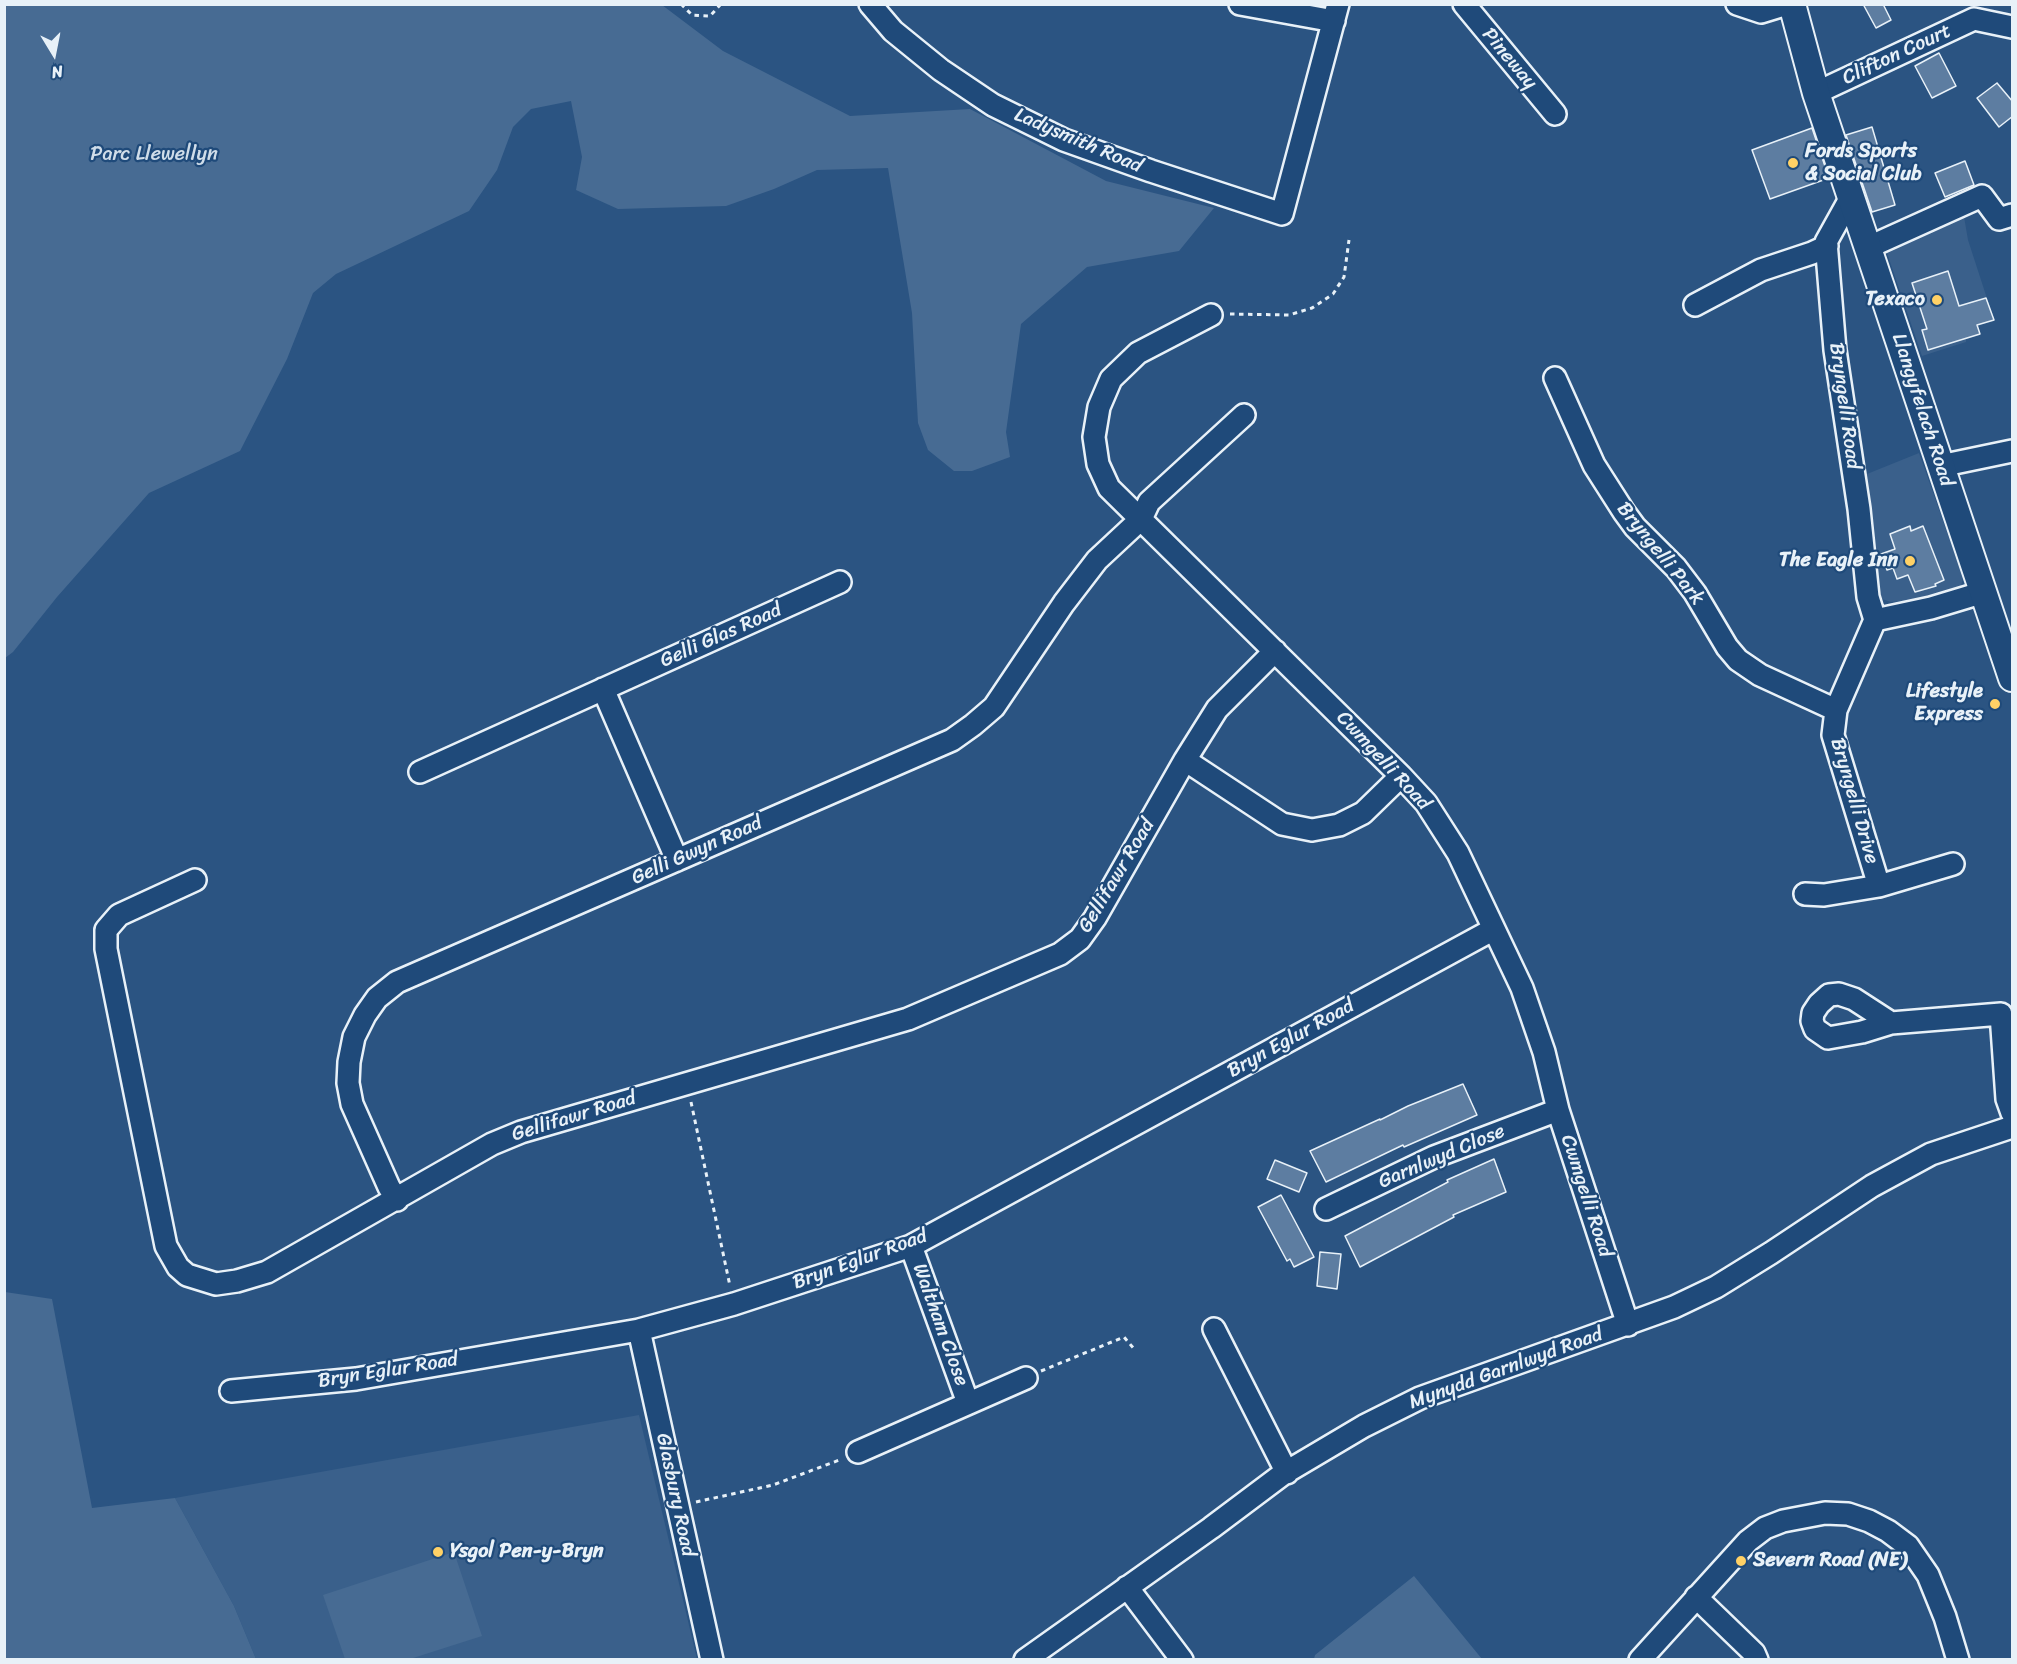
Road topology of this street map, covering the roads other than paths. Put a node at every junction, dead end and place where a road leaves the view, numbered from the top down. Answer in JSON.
{"nodes":[{"id":1,"x":870,"y":4,"type":"edge"},
{"id":2,"x":1240,"y":4,"type":"edge"},
{"id":3,"x":1464,"y":4,"type":"edge"},
{"id":4,"x":1737,"y":4,"type":"edge"},
{"id":5,"x":1786,"y":4,"type":"edge"},
{"id":6,"x":1792,"y":4,"type":"edge"},
{"id":7,"x":1336,"y":13,"type":"edge"},
{"id":8,"x":2013,"y":27,"type":"edge"},
{"id":9,"x":1816,"y":93,"type":"junction"},
{"id":10,"x":1555,"y":114,"type":"dead end"},
{"id":11,"x":1851,"y":197,"type":"junction"},
{"id":12,"x":2013,"y":215,"type":"edge"},
{"id":13,"x":1827,"y":246,"type":"junction"},
{"id":14,"x":1869,"y":248,"type":"junction"},
{"id":15,"x":1695,"y":305,"type":"dead end"},
{"id":16,"x":1212,"y":315,"type":"road end"},
{"id":17,"x":1555,"y":378,"type":"dead end"},
{"id":18,"x":1244,"y":415,"type":"dead end"},
{"id":19,"x":2013,"y":451,"type":"edge"},
{"id":20,"x":1940,"y":466,"type":"junction"},
{"id":21,"x":1141,"y":519,"type":"junction"},
{"id":22,"x":840,"y":582,"type":"dead end"},
{"id":23,"x":1984,"y":592,"type":"junction"},
{"id":24,"x":1875,"y":620,"type":"junction"},
{"id":25,"x":1275,"y":651,"type":"junction"},
{"id":26,"x":2013,"y":678,"type":"edge"},
{"id":27,"x":603,"y":689,"type":"junction"},
{"id":28,"x":1836,"y":710,"type":"junction"},
{"id":29,"x":1185,"y":760,"type":"junction"},
{"id":30,"x":420,"y":772,"type":"dead end"},
{"id":31,"x":1401,"y":776,"type":"junction"},
{"id":32,"x":677,"y":860,"type":"junction"},
{"id":33,"x":1953,"y":864,"type":"dead end"},
{"id":34,"x":195,"y":880,"type":"dead end"},
{"id":35,"x":1879,"y":886,"type":"junction"},
{"id":36,"x":1805,"y":894,"type":"dead end"},
{"id":37,"x":1494,"y":929,"type":"junction"},
{"id":38,"x":1891,"y":1023,"type":"dead end"},
{"id":39,"x":1558,"y":1110,"type":"junction"},
{"id":40,"x":2013,"y":1113,"type":"edge"},
{"id":41,"x":2013,"y":1126,"type":"edge"},
{"id":42,"x":397,"y":1200,"type":"junction"},
{"id":43,"x":1326,"y":1209,"type":"dead end"},
{"id":44,"x":911,"y":1246,"type":"junction"},
{"id":45,"x":1628,"y":1325,"type":"junction"},
{"id":46,"x":1214,"y":1329,"type":"dead end"},
{"id":47,"x":639,"y":1330,"type":"junction"},
{"id":48,"x":1026,"y":1378,"type":"road end"},
{"id":49,"x":231,"y":1391,"type":"dead end"},
{"id":50,"x":968,"y":1403,"type":"junction"},
{"id":51,"x":858,"y":1452,"type":"road end"},
{"id":52,"x":1287,"y":1473,"type":"junction"},
{"id":53,"x":1127,"y":1587,"type":"junction"},
{"id":54,"x":1696,"y":1597,"type":"junction"},
{"id":55,"x":712,"y":1659,"type":"edge"},
{"id":56,"x":1025,"y":1659,"type":"edge"},
{"id":57,"x":1182,"y":1659,"type":"edge"},
{"id":58,"x":1640,"y":1659,"type":"edge"},
{"id":59,"x":1757,"y":1659,"type":"edge"},
{"id":60,"x":1958,"y":1659,"type":"edge"}],
"edges":[{"from":1,"to":7,"type":"street","name":"Ladysmith Road"},
{"from":2,"to":7,"type":"street"},
{"from":3,"to":10,"type":"street","name":"Pineway"},
{"from":4,"to":5,"type":"street"},
{"from":6,"to":9,"type":"main road","name":"Llangyfelach Road"},
{"from":8,"to":9,"type":"street","name":"Clifton Court"},
{"from":9,"to":11,"type":"main road","name":"Llangyfelach Road"},
{"from":11,"to":13,"type":"street","name":"Bryngelli Road"},
{"from":11,"to":14,"type":"main road","name":"Llangyfelach Road"},
{"from":12,"to":14,"type":"street"},
{"from":13,"to":15,"type":"street"},
{"from":13,"to":24,"type":"street","name":"Bryngelli Road"},
{"from":14,"to":20,"type":"main road","name":"Llangyfelach Road"},
{"from":16,"to":21,"type":"street","name":"Cwmgelli Road"},
{"from":17,"to":28,"type":"street","name":"Bryngelli Park"},
{"from":18,"to":21,"type":"street","name":"Gelli Gwyn Road"},
{"from":19,"to":20,"type":"street"},
{"from":20,"to":23,"type":"main road","name":"Llangyfelach Road"},
{"from":21,"to":25,"type":"street","name":"Cwmgelli Road"},
{"from":21,"to":32,"type":"street","name":"Gelli Gwyn Road"},
{"from":22,"to":27,"type":"street","name":"Gelli Glas Road"},
{"from":23,"to":24,"type":"street"},
{"from":23,"to":26,"type":"main road","name":"Llangyfelach Road"},
{"from":24,"to":28,"type":"street","name":"Bryngelli Drive"},
{"from":25,"to":29,"type":"street","name":"Gellifawr Road"},
{"from":25,"to":31,"type":"street","name":"Cwmgelli Road"},
{"from":27,"to":30,"type":"street","name":"Gelli Glas Road"},
{"from":27,"to":32,"type":"street"},
{"from":28,"to":35,"type":"street","name":"Bryngelli Drive"},
{"from":29,"to":31,"type":"street"},
{"from":29,"to":42,"type":"street","name":"Gellifawr Road"},
{"from":31,"to":37,"type":"street","name":"Cwmgelli Road"},
{"from":32,"to":42,"type":"street","name":"Gelli Gwyn Road"},
{"from":33,"to":35,"type":"street"},
{"from":34,"to":42,"type":"street","name":"Gellifawr Road"},
{"from":35,"to":36,"type":"street"},
{"from":37,"to":39,"type":"street","name":"Cwmgelli Road"},
{"from":37,"to":44,"type":"street","name":"Bryn Eglur Road"},
{"from":38,"to":40,"type":"street"},
{"from":39,"to":43,"type":"street","name":"Garnlwyd Close"},
{"from":39,"to":45,"type":"street","name":"Cwmgelli Road"},
{"from":41,"to":45,"type":"street","name":"Mynydd Garnlwyd Road"},
{"from":44,"to":47,"type":"street","name":"Bryn Eglur Road"},
{"from":44,"to":50,"type":"street","name":"Waltham Close"},
{"from":45,"to":52,"type":"street","name":"Mynydd Garnlwyd Road"},
{"from":46,"to":52,"type":"street"},
{"from":47,"to":49,"type":"street","name":"Bryn Eglur Road"},
{"from":47,"to":55,"type":"street","name":"Glasbury Road"},
{"from":48,"to":50,"type":"street","name":"Waltham Close"},
{"from":50,"to":51,"type":"street","name":"Waltham Close"},
{"from":52,"to":53,"type":"street","name":"Mynydd Garnlwyd Road"},
{"from":53,"to":56,"type":"street","name":"Mynydd Garnlwyd Road"},
{"from":53,"to":57,"type":"street"},
{"from":54,"to":58,"type":"street"},
{"from":54,"to":59,"type":"street"},
{"from":54,"to":60,"type":"street"}]}
